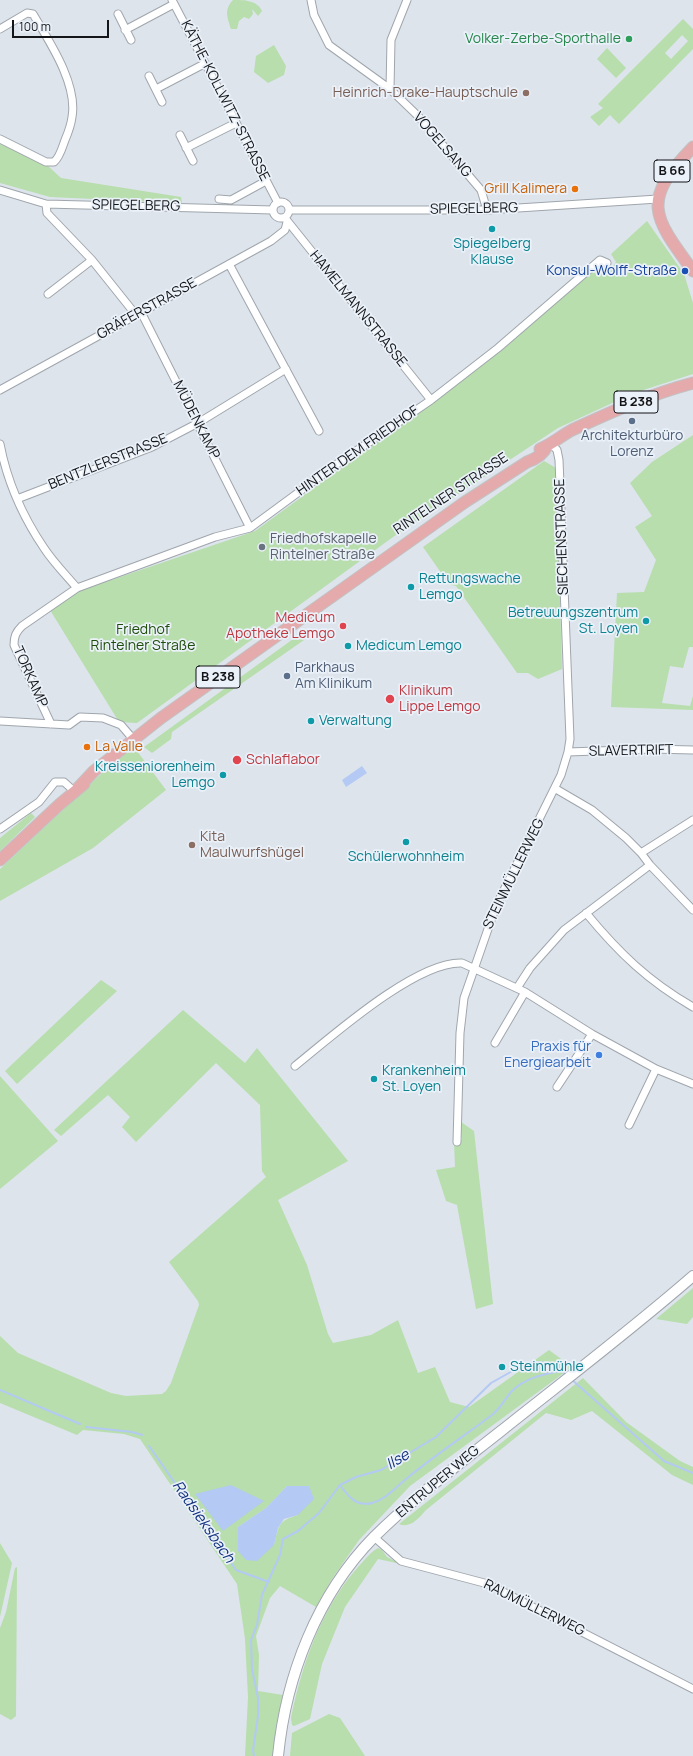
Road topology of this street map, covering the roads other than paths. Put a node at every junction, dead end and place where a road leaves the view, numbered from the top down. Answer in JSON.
{"nodes":[{"id":1,"x":311,"y":0,"type":"edge"},
{"id":2,"x":407,"y":0,"type":"edge"},
{"id":3,"x":173,"y":2,"type":"edge"},
{"id":4,"x":118,"y":14,"type":"dead end"},
{"id":5,"x":0,"y":29,"type":"edge"},
{"id":6,"x":125,"y":30,"type":"junction"},
{"id":7,"x":131,"y":40,"type":"dead end"},
{"id":8,"x":204,"y":64,"type":"junction"},
{"id":9,"x":149,"y":76,"type":"dead end"},
{"id":10,"x":156,"y":89,"type":"junction"},
{"id":11,"x":390,"y":89,"type":"junction"},
{"id":12,"x":162,"y":102,"type":"dead end"},
{"id":13,"x":236,"y":123,"type":"junction"},
{"id":14,"x":180,"y":135,"type":"dead end"},
{"id":15,"x":0,"y":139,"type":"edge"},
{"id":16,"x":693,"y":147,"type":"edge"},
{"id":17,"x":186,"y":148,"type":"junction"},
{"id":18,"x":193,"y":161,"type":"dead end"},
{"id":19,"x":266,"y":181,"type":"junction"},
{"id":20,"x":0,"y":190,"type":"edge"},
{"id":21,"x":219,"y":199,"type":"dead end"},
{"id":22,"x":658,"y":199,"type":"junction"},
{"id":23,"x":278,"y":202,"type":"junction"},
{"id":24,"x":46,"y":204,"type":"junction"},
{"id":25,"x":273,"y":210,"type":"junction"},
{"id":26,"x":290,"y":210,"type":"junction"},
{"id":27,"x":487,"y":210,"type":"junction"},
{"id":28,"x":286,"y":220,"type":"junction"},
{"id":29,"x":92,"y":260,"type":"junction"},
{"id":30,"x":606,"y":263,"type":"dead end"},
{"id":31,"x":229,"y":264,"type":"junction"},
{"id":32,"x":693,"y":271,"type":"edge"},
{"id":33,"x":48,"y":294,"type":"dead end"},
{"id":34,"x":138,"y":313,"type":"junction"},
{"id":35,"x":286,"y":369,"type":"junction"},
{"id":36,"x":693,"y":383,"type":"edge"},
{"id":37,"x":0,"y":390,"type":"edge"},
{"id":38,"x":431,"y":400,"type":"junction"},
{"id":39,"x":198,"y":423,"type":"junction"},
{"id":40,"x":319,"y":431,"type":"dead end"},
{"id":41,"x":0,"y":444,"type":"edge"},
{"id":42,"x":549,"y":445,"type":"junction"},
{"id":43,"x":17,"y":499,"type":"junction"},
{"id":44,"x":250,"y":528,"type":"junction"},
{"id":45,"x":77,"y":588,"type":"junction"},
{"id":46,"x":0,"y":721,"type":"edge"},
{"id":47,"x":50,"y":724,"type":"junction"},
{"id":48,"x":133,"y":739,"type":"junction"},
{"id":49,"x":693,"y":750,"type":"edge"},
{"id":50,"x":568,"y":752,"type":"junction"},
{"id":51,"x":556,"y":789,"type":"junction"},
{"id":52,"x":76,"y":790,"type":"junction"},
{"id":53,"x":693,"y":820,"type":"edge"},
{"id":54,"x":0,"y":829,"type":"edge"},
{"id":55,"x":641,"y":853,"type":"junction"},
{"id":56,"x":0,"y":860,"type":"edge"},
{"id":57,"x":650,"y":865,"type":"junction"},
{"id":58,"x":693,"y":910,"type":"edge"},
{"id":59,"x":586,"y":913,"type":"junction"},
{"id":60,"x":474,"y":968,"type":"junction"},
{"id":61,"x":517,"y":988,"type":"junction"},
{"id":62,"x":525,"y":992,"type":"junction"},
{"id":63,"x":693,"y":1007,"type":"edge"},
{"id":64,"x":592,"y":1034,"type":"junction"},
{"id":65,"x":495,"y":1043,"type":"dead end"},
{"id":66,"x":295,"y":1066,"type":"dead end"},
{"id":67,"x":656,"y":1069,"type":"junction"},
{"id":68,"x":693,"y":1084,"type":"edge"},
{"id":69,"x":558,"y":1087,"type":"dead end"},
{"id":70,"x":629,"y":1125,"type":"dead end"},
{"id":71,"x":457,"y":1142,"type":"dead end"},
{"id":72,"x":693,"y":1276,"type":"edge"},
{"id":73,"x":374,"y":1537,"type":"junction"},
{"id":74,"x":693,"y":1689,"type":"edge"},
{"id":75,"x":278,"y":1756,"type":"edge"}],
"edges":[{"from":1,"to":11,"type":"street","name":"VOGELSANG"},
{"from":2,"to":11,"type":"street"},
{"from":3,"to":6,"type":"street"},
{"from":3,"to":8,"type":"street","name":"KÄTHE-KOLLWITZ-STRASSE"},
{"from":4,"to":6,"type":"street"},
{"from":5,"to":15,"type":"street"},
{"from":6,"to":7,"type":"street"},
{"from":8,"to":10,"type":"street"},
{"from":8,"to":13,"type":"street","name":"KÄTHE-KOLLWITZ-STRASSE"},
{"from":9,"to":10,"type":"street"},
{"from":10,"to":12,"type":"street"},
{"from":11,"to":27,"type":"street","name":"VOGELSANG"},
{"from":13,"to":17,"type":"street"},
{"from":13,"to":19,"type":"street","name":"KÄTHE-KOLLWITZ-STRASSE"},
{"from":14,"to":17,"type":"street"},
{"from":16,"to":22,"type":"main road","number":"B 66"},
{"from":17,"to":18,"type":"street"},
{"from":19,"to":21,"type":"street"},
{"from":19,"to":23,"type":"street","name":"KÄTHE-KOLLWITZ-STRASSE"},
{"from":20,"to":24,"type":"street","name":"SPIEGELBERG"},
{"from":22,"to":27,"type":"street","name":"SPIEGELBERG"},
{"from":22,"to":32,"type":"main road","number":"B 66"},
{"from":23,"to":25,"type":"street"},
{"from":23,"to":26,"type":"street"},
{"from":24,"to":25,"type":"street","name":"SPIEGELBERG"},
{"from":24,"to":29,"type":"street","name":"MÜDENKAMP"},
{"from":25,"to":28,"type":"street"},
{"from":26,"to":27,"type":"street","name":"SPIEGELBERG"},
{"from":26,"to":28,"type":"street"},
{"from":28,"to":31,"type":"street","name":"GRÄFERSTRASSE"},
{"from":28,"to":38,"type":"street","name":"HAMELMANNSTRASSE"},
{"from":29,"to":33,"type":"street"},
{"from":29,"to":34,"type":"street","name":"MÜDENKAMP"},
{"from":30,"to":38,"type":"street","name":"HINTER DEM FRIEDHOF"},
{"from":31,"to":34,"type":"street","name":"GRÄFERSTRASSE"},
{"from":31,"to":35,"type":"street"},
{"from":34,"to":37,"type":"street","name":"GRÄFERSTRASSE"},
{"from":34,"to":39,"type":"street","name":"MÜDENKAMP"},
{"from":35,"to":39,"type":"street","name":"BENTZLERSTRASSE"},
{"from":35,"to":40,"type":"street"},
{"from":36,"to":42,"type":"main road","name":"RINTELNER STRASSE","number":"B 238"},
{"from":38,"to":44,"type":"street","name":"HINTER DEM FRIEDHOF"},
{"from":39,"to":43,"type":"street","name":"BENTZLERSTRASSE"},
{"from":39,"to":44,"type":"street","name":"MÜDENKAMP"},
{"from":41,"to":43,"type":"street"},
{"from":42,"to":48,"type":"main road","name":"RINTELNER STRASSE","number":"B 238"},
{"from":42,"to":50,"type":"street","name":"SIECHENSTRASSE"},
{"from":43,"to":45,"type":"street"},
{"from":44,"to":45,"type":"street","name":"HINTER DEM FRIEDHOF"},
{"from":45,"to":47,"type":"street","name":"TORKAMP"},
{"from":46,"to":47,"type":"street"},
{"from":47,"to":48,"type":"street"},
{"from":48,"to":52,"type":"main road","name":"RINTELNER STRASSE","number":"B 238"},
{"from":49,"to":50,"type":"street","name":"SLAVERTRIFT"},
{"from":50,"to":51,"type":"street","name":"STEINMÜLLERWEG"},
{"from":51,"to":55,"type":"street"},
{"from":51,"to":60,"type":"street","name":"STEINMÜLLERWEG"},
{"from":52,"to":54,"type":"street"},
{"from":52,"to":56,"type":"main road","name":"RINTELNER STRASSE","number":"B 238"},
{"from":53,"to":55,"type":"street"},
{"from":55,"to":57,"type":"street"},
{"from":57,"to":58,"type":"street"},
{"from":57,"to":59,"type":"street"},
{"from":59,"to":61,"type":"street"},
{"from":59,"to":63,"type":"street"},
{"from":60,"to":61,"type":"street"},
{"from":60,"to":66,"type":"street"},
{"from":60,"to":71,"type":"street","name":"STEINMÜLLERWEG"},
{"from":61,"to":62,"type":"street"},
{"from":62,"to":64,"type":"street"},
{"from":62,"to":65,"type":"street"},
{"from":64,"to":67,"type":"street"},
{"from":64,"to":69,"type":"street"},
{"from":67,"to":68,"type":"street"},
{"from":67,"to":70,"type":"street"},
{"from":72,"to":73,"type":"main road","name":"ENTRUPER WEG"},
{"from":73,"to":74,"type":"street","name":"RAUMÜLLERWEG"},
{"from":73,"to":75,"type":"main road","name":"ENTRUPER WEG"}]}
